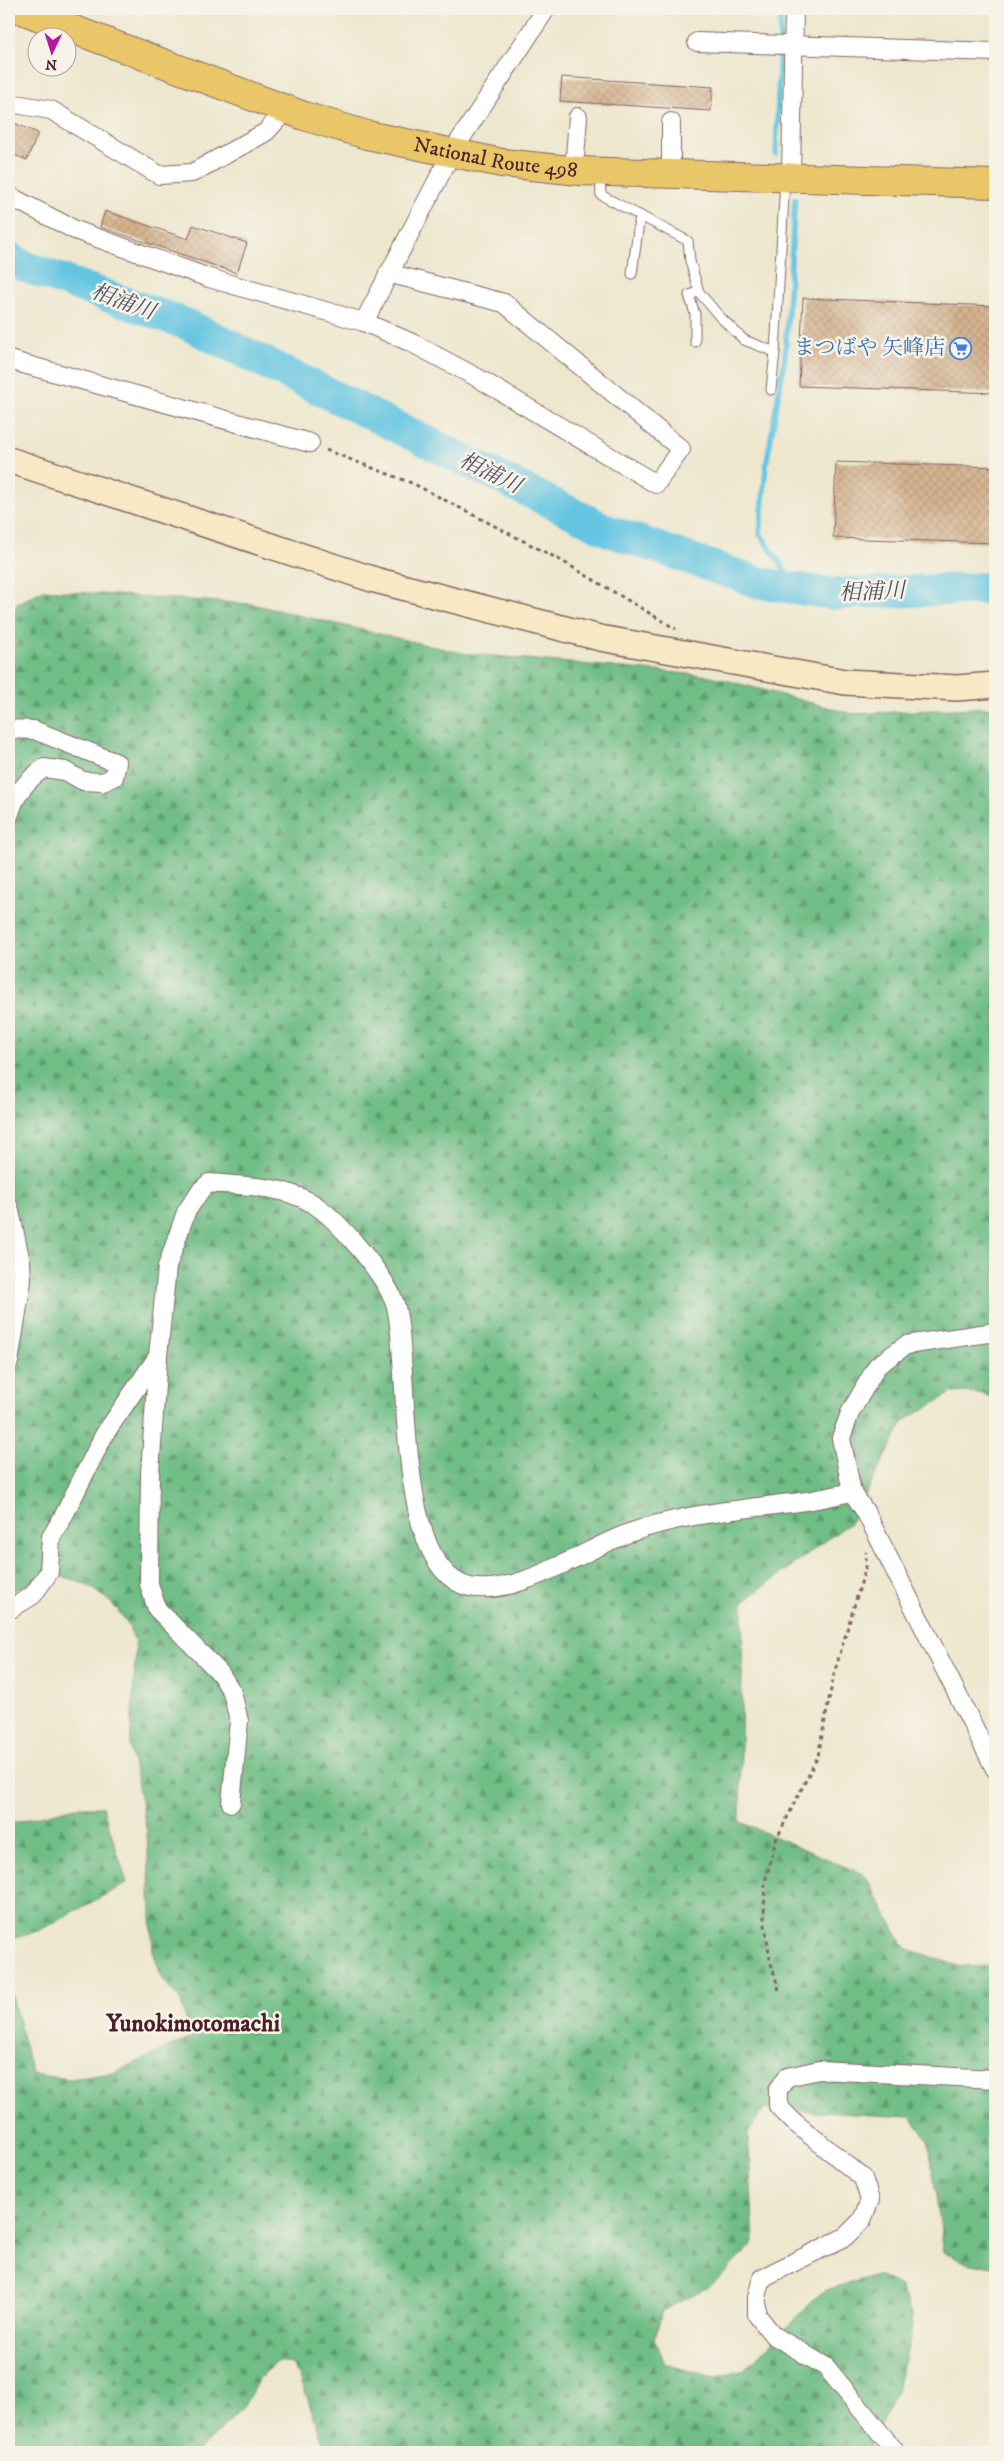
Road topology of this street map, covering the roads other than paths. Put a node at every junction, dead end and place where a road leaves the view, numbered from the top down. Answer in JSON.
{"nodes":[{"id":1,"x":19,"y":9,"type":"edge"},
{"id":2,"x":546,"y":9,"type":"edge"},
{"id":3,"x":794,"y":9,"type":"edge"},
{"id":4,"x":696,"y":42,"type":"dead end"},
{"id":5,"x":792,"y":47,"type":"junction"},
{"id":6,"x":995,"y":52,"type":"edge"},
{"id":7,"x":9,"y":103,"type":"edge"},
{"id":8,"x":287,"y":109,"type":"junction"},
{"id":9,"x":578,"y":117,"type":"dead end"},
{"id":10,"x":672,"y":122,"type":"dead end"},
{"id":11,"x":452,"y":152,"type":"junction"},
{"id":12,"x":587,"y":171,"type":"junction"},
{"id":13,"x":671,"y":175,"type":"junction"},
{"id":14,"x":788,"y":176,"type":"junction"},
{"id":15,"x":995,"y":184,"type":"edge"},
{"id":16,"x":9,"y":196,"type":"edge"},
{"id":17,"x":640,"y":215,"type":"junction"},
{"id":18,"x":388,"y":273,"type":"junction"},
{"id":19,"x":632,"y":274,"type":"dead end"},
{"id":20,"x":699,"y":292,"type":"junction"},
{"id":21,"x":364,"y":322,"type":"junction"},
{"id":22,"x":695,"y":342,"type":"dead end"},
{"id":23,"x":775,"y":352,"type":"junction"},
{"id":24,"x":9,"y":360,"type":"edge"},
{"id":25,"x":771,"y":390,"type":"dead end"},
{"id":26,"x":310,"y":443,"type":"road end"},
{"id":27,"x":9,"y":460,"type":"edge"},
{"id":28,"x":995,"y":685,"type":"edge"},
{"id":29,"x":9,"y":729,"type":"edge"},
{"id":30,"x":9,"y":816,"type":"edge"},
{"id":31,"x":9,"y":1207,"type":"edge"},
{"id":32,"x":995,"y":1332,"type":"edge"},
{"id":33,"x":158,"y":1356,"type":"junction"},
{"id":34,"x":9,"y":1362,"type":"edge"},
{"id":35,"x":852,"y":1492,"type":"junction"},
{"id":36,"x":9,"y":1610,"type":"edge"},
{"id":37,"x":995,"y":1769,"type":"edge"},
{"id":38,"x":230,"y":1803,"type":"dead end"},
{"id":39,"x":995,"y":2079,"type":"edge"},
{"id":40,"x":896,"y":2452,"type":"edge"}],
"edges":[{"from":1,"to":8,"type":"highway","name":"National Route 498"},
{"from":2,"to":11,"type":"street"},
{"from":3,"to":5,"type":"street"},
{"from":4,"to":5,"type":"street"},
{"from":5,"to":6,"type":"street"},
{"from":5,"to":14,"type":"street"},
{"from":7,"to":8,"type":"street"},
{"from":8,"to":11,"type":"highway","name":"National Route 498"},
{"from":9,"to":12,"type":"street"},
{"from":10,"to":13,"type":"street"},
{"from":11,"to":12,"type":"highway","name":"National Route 498"},
{"from":11,"to":18,"type":"street"},
{"from":12,"to":13,"type":"highway","name":"National Route 498"},
{"from":12,"to":17,"type":"lane"},
{"from":13,"to":14,"type":"highway","name":"National Route 498"},
{"from":14,"to":15,"type":"highway","name":"National Route 498"},
{"from":14,"to":23,"type":"lane"},
{"from":16,"to":21,"type":"street"},
{"from":17,"to":19,"type":"lane"},
{"from":17,"to":20,"type":"lane"},
{"from":18,"to":21,"type":"street"},
{"from":18,"to":21,"type":"street"},
{"from":20,"to":22,"type":"lane"},
{"from":20,"to":23,"type":"lane"},
{"from":23,"to":25,"type":"lane"},
{"from":24,"to":26,"type":"street"},
{"from":27,"to":28,"type":"street"},
{"from":29,"to":30,"type":"street"},
{"from":31,"to":34,"type":"street"},
{"from":32,"to":35,"type":"street"},
{"from":33,"to":35,"type":"street"},
{"from":33,"to":36,"type":"street"},
{"from":33,"to":38,"type":"street"},
{"from":35,"to":37,"type":"street"},
{"from":39,"to":40,"type":"street"}]}
